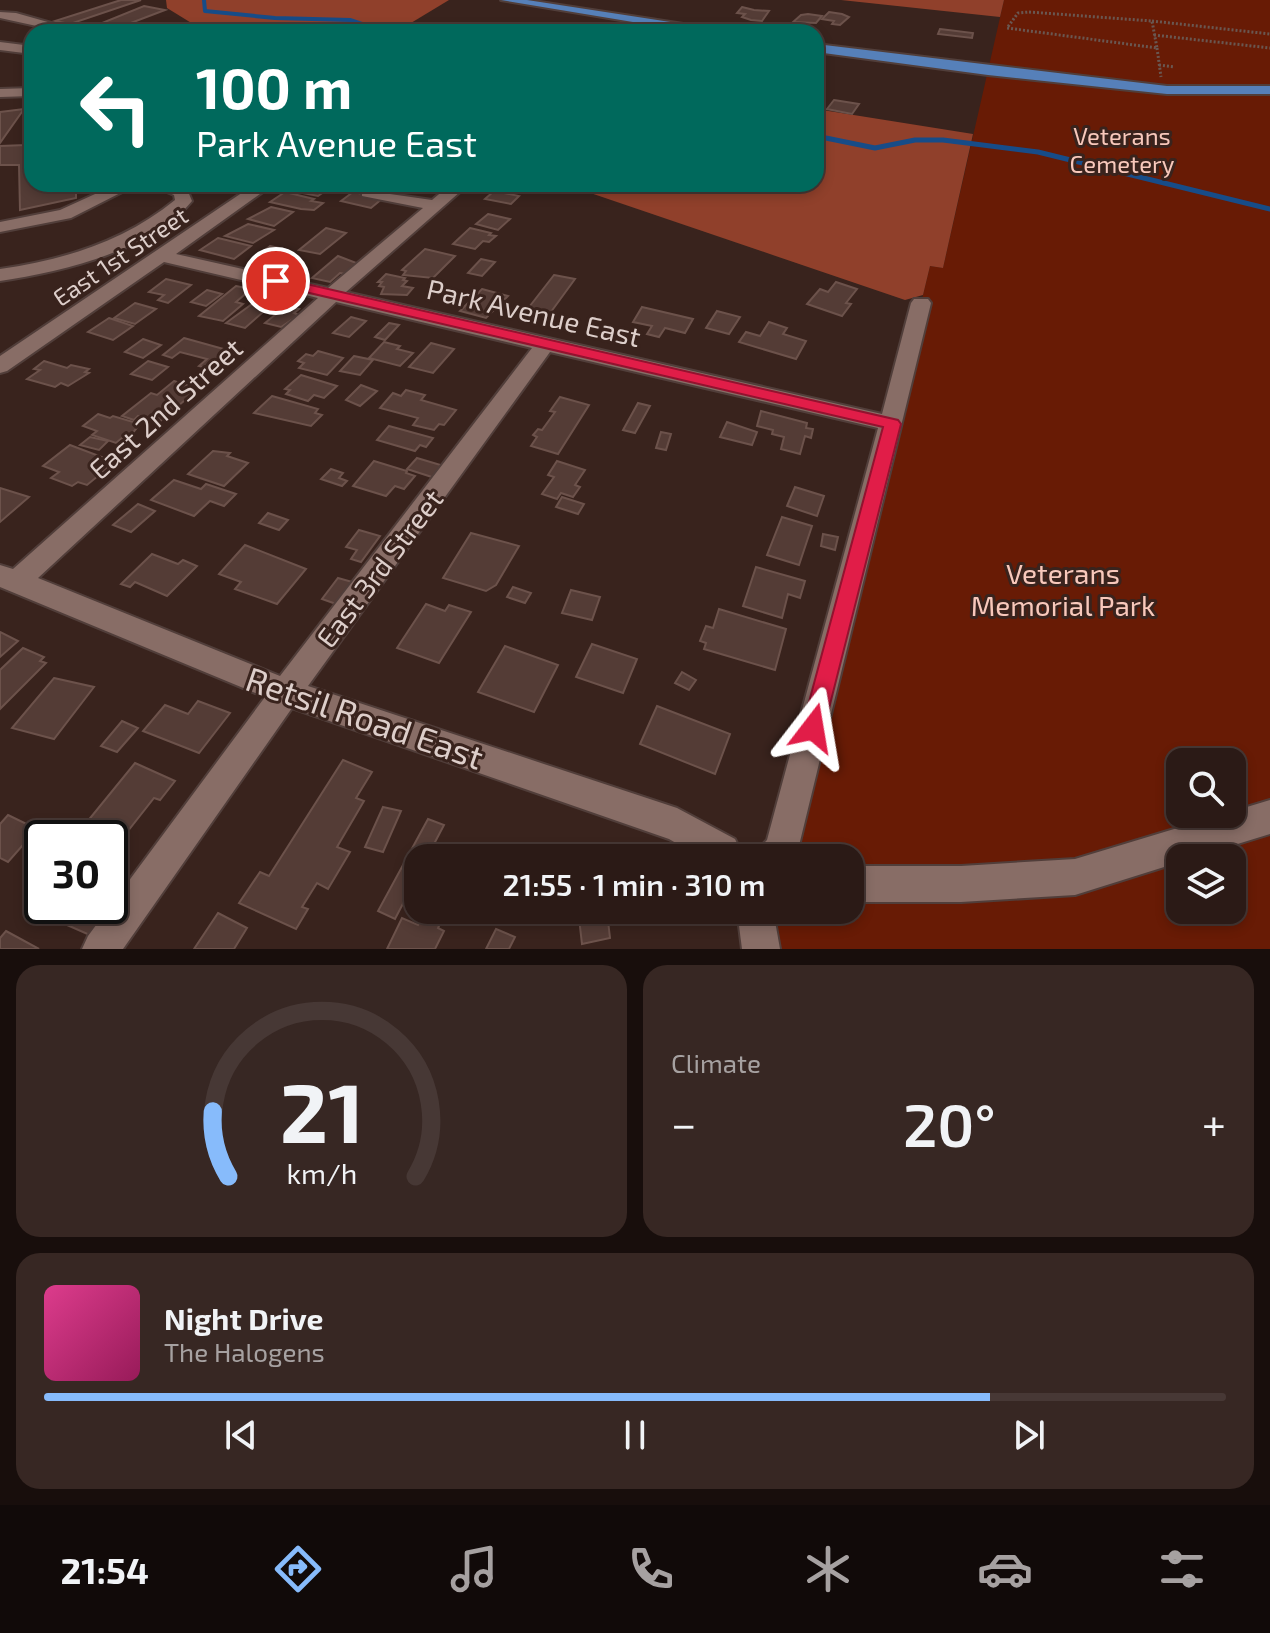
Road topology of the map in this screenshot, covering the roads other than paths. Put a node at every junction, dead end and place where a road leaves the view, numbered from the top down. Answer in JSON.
{"nodes":[{"id":1,"x":506,"y":0,"type":"edge"},
{"id":2,"x":522,"y":1,"type":"edge"},
{"id":3,"x":0,"y":15,"type":"edge"},
{"id":4,"x":46,"y":24,"type":"edge"},
{"id":5,"x":666,"y":24,"type":"edge"},
{"id":6,"x":0,"y":49,"type":"edge"},
{"id":7,"x":824,"y":49,"type":"edge"},
{"id":8,"x":24,"y":50,"type":"edge"},
{"id":9,"x":1270,"y":90,"type":"edge"},
{"id":10,"x":24,"y":92,"type":"edge"},
{"id":11,"x":0,"y":93,"type":"edge"},
{"id":12,"x":113,"y":192,"type":"edge"},
{"id":13,"x":181,"y":192,"type":"edge"},
{"id":14,"x":255,"y":192,"type":"edge"},
{"id":15,"x":452,"y":192,"type":"edge"},
{"id":16,"x":368,"y":193,"type":"dead end"},
{"id":17,"x":435,"y":206,"type":"junction"},
{"id":18,"x":0,"y":227,"type":"edge"},
{"id":19,"x":108,"y":248,"type":"junction"},
{"id":20,"x":160,"y":258,"type":"junction"},
{"id":21,"x":0,"y":275,"type":"edge"},
{"id":22,"x":333,"y":294,"type":"junction"},
{"id":23,"x":921,"y":303,"type":"dead end"},
{"id":24,"x":546,"y":343,"type":"junction"},
{"id":25,"x":0,"y":366,"type":"edge"},
{"id":26,"x":892,"y":424,"type":"junction"},
{"id":27,"x":9,"y":579,"type":"edge"},
{"id":28,"x":286,"y":692,"type":"junction"},
{"id":29,"x":1270,"y":817,"type":"edge"},
{"id":30,"x":711,"y":844,"type":"edge"},
{"id":31,"x":784,"y":844,"type":"edge"},
{"id":32,"x":864,"y":884,"type":"edge"},
{"id":33,"x":757,"y":924,"type":"edge"},
{"id":34,"x":101,"y":949,"type":"edge"},
{"id":35,"x":761,"y":949,"type":"edge"}],
"edges":[{"from":1,"to":2,"type":"main road"},
{"from":2,"to":5,"type":"main road"},
{"from":3,"to":4,"type":"street"},
{"from":6,"to":8,"type":"street"},
{"from":7,"to":9,"type":"main road"},
{"from":10,"to":11,"type":"street"},
{"from":12,"to":18,"type":"street"},
{"from":13,"to":19,"type":"street"},
{"from":14,"to":20,"type":"street","name":"East 1st Street"},
{"from":15,"to":17,"type":"street","name":"East 2nd Street"},
{"from":16,"to":17,"type":"street"},
{"from":17,"to":22,"type":"street","name":"East 2nd Street"},
{"from":19,"to":20,"type":"street","name":"Park Avenue East"},
{"from":19,"to":21,"type":"street"},
{"from":20,"to":22,"type":"street","name":"Park Avenue East"},
{"from":20,"to":25,"type":"street","name":"East 1st Street"},
{"from":22,"to":24,"type":"street","name":"Park Avenue East"},
{"from":22,"to":27,"type":"street","name":"East 2nd Street"},
{"from":23,"to":26,"type":"street"},
{"from":24,"to":26,"type":"street","name":"Park Avenue East"},
{"from":24,"to":28,"type":"street","name":"East 3rd Street"},
{"from":26,"to":31,"type":"street"},
{"from":27,"to":28,"type":"street","name":"Retsil Road East"},
{"from":28,"to":30,"type":"street","name":"Retsil Road East"},
{"from":28,"to":34,"type":"street","name":"East 3rd Street"},
{"from":29,"to":32,"type":"street"},
{"from":33,"to":35,"type":"street"}]}
